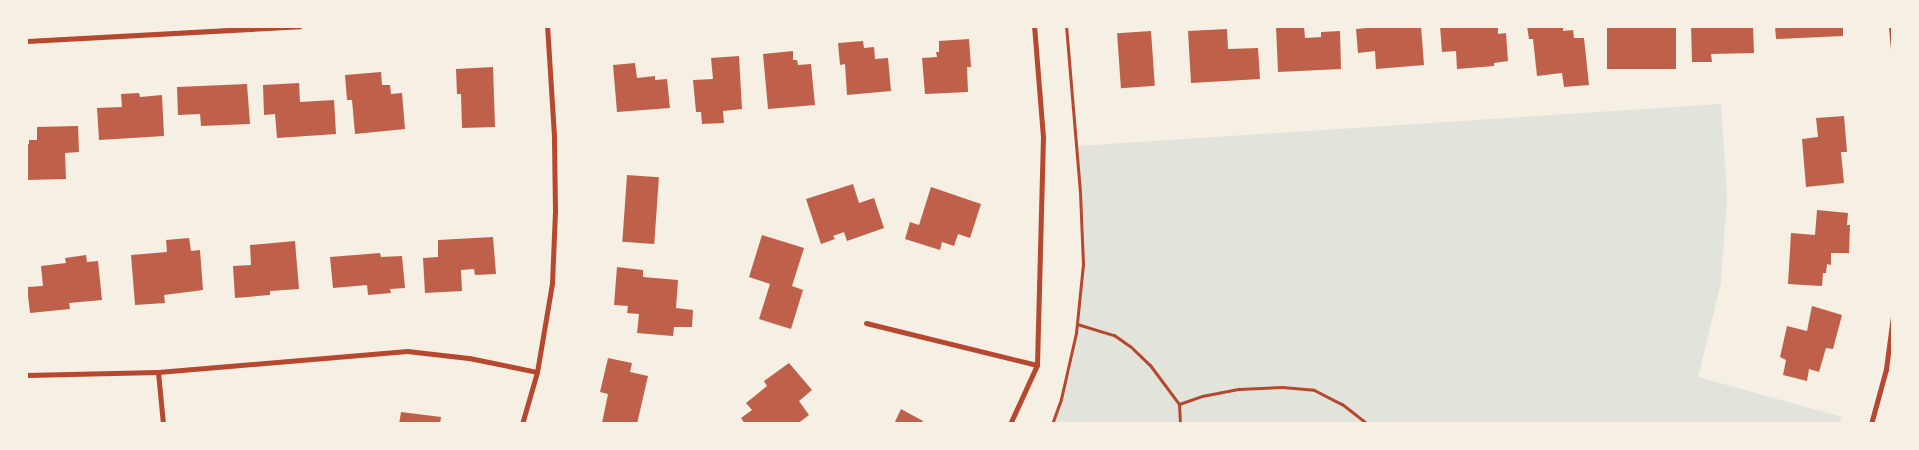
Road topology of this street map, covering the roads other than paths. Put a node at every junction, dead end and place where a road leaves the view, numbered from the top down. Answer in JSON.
{"nodes":[{"id":1,"x":300,"y":26,"type":"edge"},
{"id":2,"x":547,"y":26,"type":"edge"},
{"id":3,"x":1034,"y":26,"type":"edge"},
{"id":4,"x":1891,"y":26,"type":"edge"},
{"id":5,"x":27,"y":41,"type":"edge"},
{"id":6,"x":1893,"y":50,"type":"edge"},
{"id":7,"x":1893,"y":316,"type":"edge"},
{"id":8,"x":866,"y":323,"type":"dead end"},
{"id":9,"x":1037,"y":365,"type":"junction"},
{"id":10,"x":158,"y":372,"type":"junction"},
{"id":11,"x":537,"y":372,"type":"junction"},
{"id":12,"x":26,"y":375,"type":"edge"},
{"id":13,"x":163,"y":424,"type":"edge"},
{"id":14,"x":522,"y":424,"type":"edge"},
{"id":15,"x":1010,"y":424,"type":"edge"},
{"id":16,"x":1871,"y":424,"type":"edge"}],
"edges":[{"from":1,"to":5,"type":"street"},
{"from":2,"to":11,"type":"street"},
{"from":3,"to":9,"type":"street"},
{"from":4,"to":6,"type":"street"},
{"from":7,"to":16,"type":"street"},
{"from":8,"to":9,"type":"street"},
{"from":9,"to":15,"type":"street"},
{"from":10,"to":11,"type":"street"},
{"from":10,"to":12,"type":"street"},
{"from":10,"to":13,"type":"street"},
{"from":11,"to":14,"type":"street"}]}
